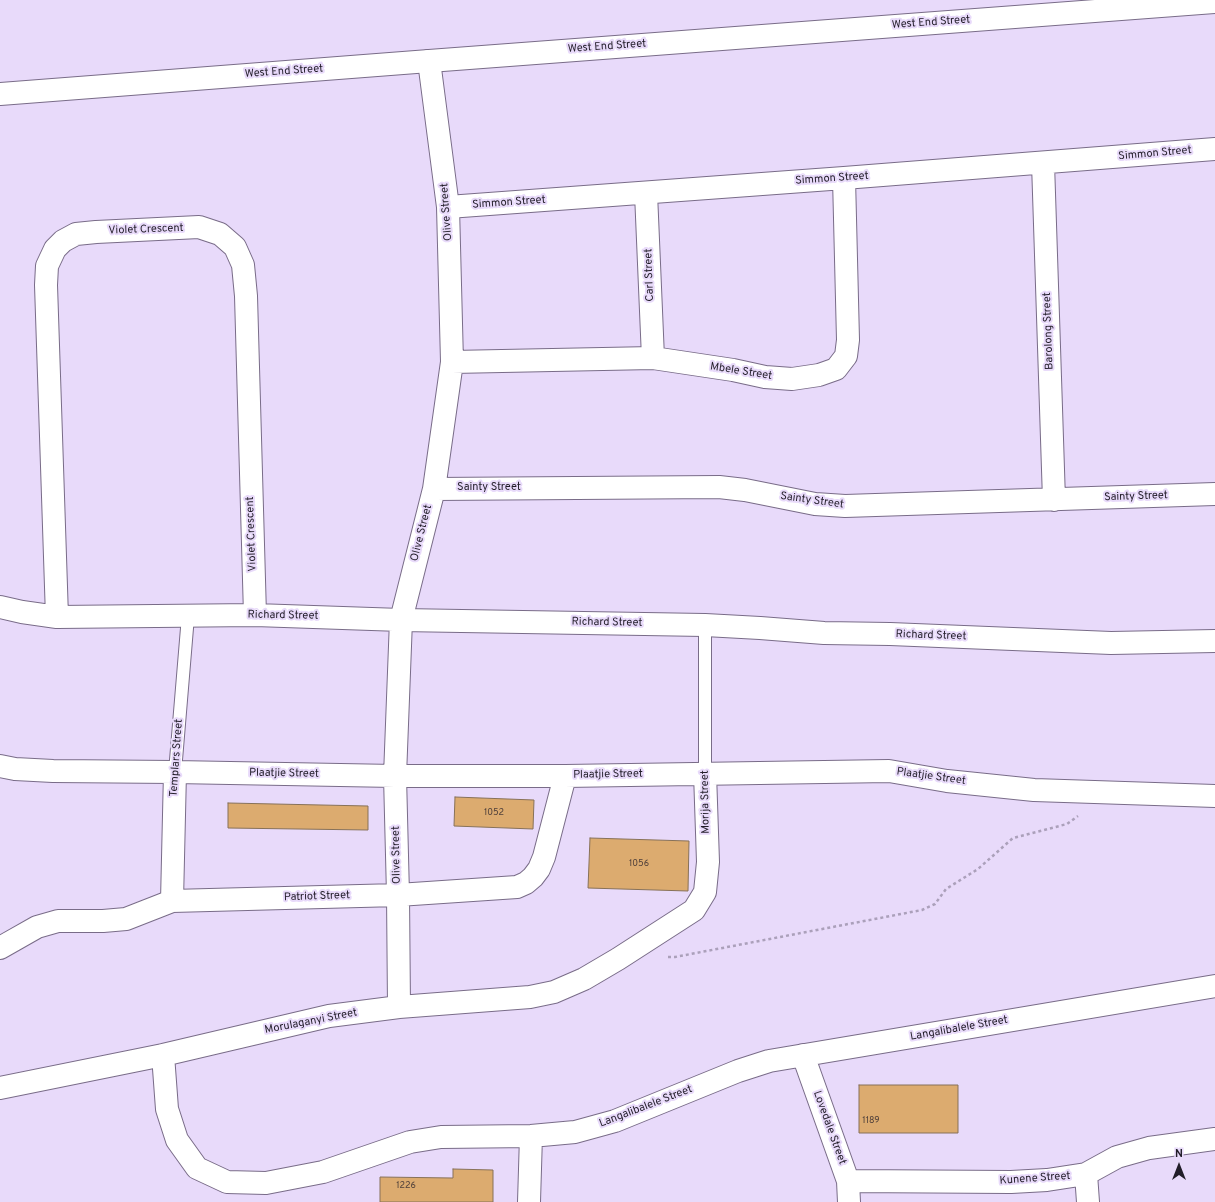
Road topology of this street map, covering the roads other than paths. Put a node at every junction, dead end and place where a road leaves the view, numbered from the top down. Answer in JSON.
{"nodes":[{"id":1,"x":1215,"y":2,"type":"edge"},
{"id":2,"x":429,"y":61,"type":"junction"},
{"id":3,"x":0,"y":94,"type":"edge"},
{"id":4,"x":1215,"y":149,"type":"edge"},
{"id":5,"x":1044,"y":163,"type":"junction"},
{"id":6,"x":844,"y":178,"type":"junction"},
{"id":7,"x":646,"y":193,"type":"junction"},
{"id":8,"x":448,"y":207,"type":"junction"},
{"id":9,"x":653,"y":358,"type":"junction"},
{"id":10,"x":452,"y":362,"type":"junction"},
{"id":11,"x":434,"y":489,"type":"junction"},
{"id":12,"x":1215,"y":494,"type":"edge"},
{"id":13,"x":1054,"y":500,"type":"junction"},
{"id":14,"x":0,"y":607,"type":"edge"},
{"id":15,"x":254,"y":615,"type":"junction"},
{"id":16,"x":188,"y":616,"type":"junction"},
{"id":17,"x":57,"y":617,"type":"junction"},
{"id":18,"x":401,"y":620,"type":"junction"},
{"id":19,"x":705,"y":625,"type":"junction"},
{"id":20,"x":1215,"y":641,"type":"edge"},
{"id":21,"x":0,"y":766,"type":"edge"},
{"id":22,"x":175,"y":772,"type":"junction"},
{"id":23,"x":705,"y":773,"type":"junction"},
{"id":24,"x":396,"y":776,"type":"junction"},
{"id":25,"x":565,"y":776,"type":"junction"},
{"id":26,"x":1215,"y":796,"type":"edge"},
{"id":27,"x":398,"y":895,"type":"junction"},
{"id":28,"x":172,"y":901,"type":"junction"},
{"id":29,"x":638,"y":946,"type":"joint"},
{"id":30,"x":0,"y":948,"type":"edge"},
{"id":31,"x":1215,"y":986,"type":"edge"},
{"id":32,"x":399,"y":1007,"type":"junction"},
{"id":33,"x":163,"y":1055,"type":"junction"},
{"id":34,"x":804,"y":1055,"type":"junction"},
{"id":35,"x":0,"y":1088,"type":"edge"},
{"id":36,"x":531,"y":1136,"type":"junction"},
{"id":37,"x":1215,"y":1139,"type":"edge"},
{"id":38,"x":1086,"y":1174,"type":"junction"},
{"id":39,"x":848,"y":1192,"type":"edge"},
{"id":40,"x":529,"y":1202,"type":"edge"},
{"id":41,"x":1088,"y":1202,"type":"edge"}],
"edges":[{"from":1,"to":2,"type":"street","name":"West End Street"},
{"from":2,"to":3,"type":"street","name":"West End Street"},
{"from":2,"to":8,"type":"street","name":"Olive Street"},
{"from":4,"to":5,"type":"street","name":"Simmon Street"},
{"from":5,"to":6,"type":"street","name":"Simmon Street"},
{"from":5,"to":13,"type":"street","name":"Barolong Street"},
{"from":6,"to":7,"type":"street","name":"Simmon Street"},
{"from":6,"to":9,"type":"street","name":"Mbele Street"},
{"from":7,"to":8,"type":"street","name":"Simmon Street"},
{"from":7,"to":9,"type":"street","name":"Carl Street"},
{"from":8,"to":10,"type":"street","name":"Olive Street"},
{"from":9,"to":10,"type":"street","name":"Mbele Street"},
{"from":10,"to":11,"type":"street","name":"Olive Street"},
{"from":11,"to":13,"type":"street","name":"Sainty Street"},
{"from":11,"to":18,"type":"street","name":"Olive Street"},
{"from":12,"to":13,"type":"street","name":"Sainty Street"},
{"from":14,"to":17,"type":"street","name":"Richard Street"},
{"from":15,"to":16,"type":"street","name":"Richard Street"},
{"from":15,"to":17,"type":"street","name":"Violet Crescent"},
{"from":15,"to":18,"type":"street","name":"Richard Street"},
{"from":16,"to":17,"type":"street","name":"Richard Street"},
{"from":16,"to":22,"type":"lane","name":"Templars Street"},
{"from":18,"to":19,"type":"street","name":"Richard Street"},
{"from":18,"to":24,"type":"street","name":"Olive Street"},
{"from":19,"to":20,"type":"street","name":"Richard Street"},
{"from":19,"to":23,"type":"lane","name":"Morija Street"},
{"from":21,"to":22,"type":"street","name":"Plaatjie Street"},
{"from":22,"to":24,"type":"street","name":"Plaatjie Street"},
{"from":22,"to":28,"type":"street","name":"Templars Street"},
{"from":23,"to":25,"type":"street","name":"Plaatjie Street"},
{"from":23,"to":26,"type":"street","name":"Plaatjie Street"},
{"from":23,"to":29,"type":"street","name":"Morija Street"},
{"from":24,"to":25,"type":"street","name":"Plaatjie Street"},
{"from":24,"to":27,"type":"street","name":"Olive Street"},
{"from":25,"to":27,"type":"street","name":"Patriot Street"},
{"from":27,"to":28,"type":"street","name":"Patriot Street"},
{"from":27,"to":32,"type":"street","name":"Olive Street"},
{"from":28,"to":30,"type":"street","name":"Patriot Street"},
{"from":29,"to":32,"type":"street","name":"Morulaganyi Street"},
{"from":31,"to":34,"type":"street","name":"Langalibalele Street"},
{"from":32,"to":33,"type":"street","name":"Morulaganyi Street"},
{"from":33,"to":35,"type":"street","name":"Morulaganyi Street"},
{"from":33,"to":36,"type":"street","name":"Langalibalele Street"},
{"from":34,"to":36,"type":"street","name":"Langalibalele Street"},
{"from":34,"to":39,"type":"street","name":"Lovedale Street"},
{"from":36,"to":40,"type":"street"},
{"from":37,"to":38,"type":"street","name":"Kunene Street"},
{"from":38,"to":39,"type":"street","name":"Kunene Street"},
{"from":38,"to":41,"type":"street"}]}
